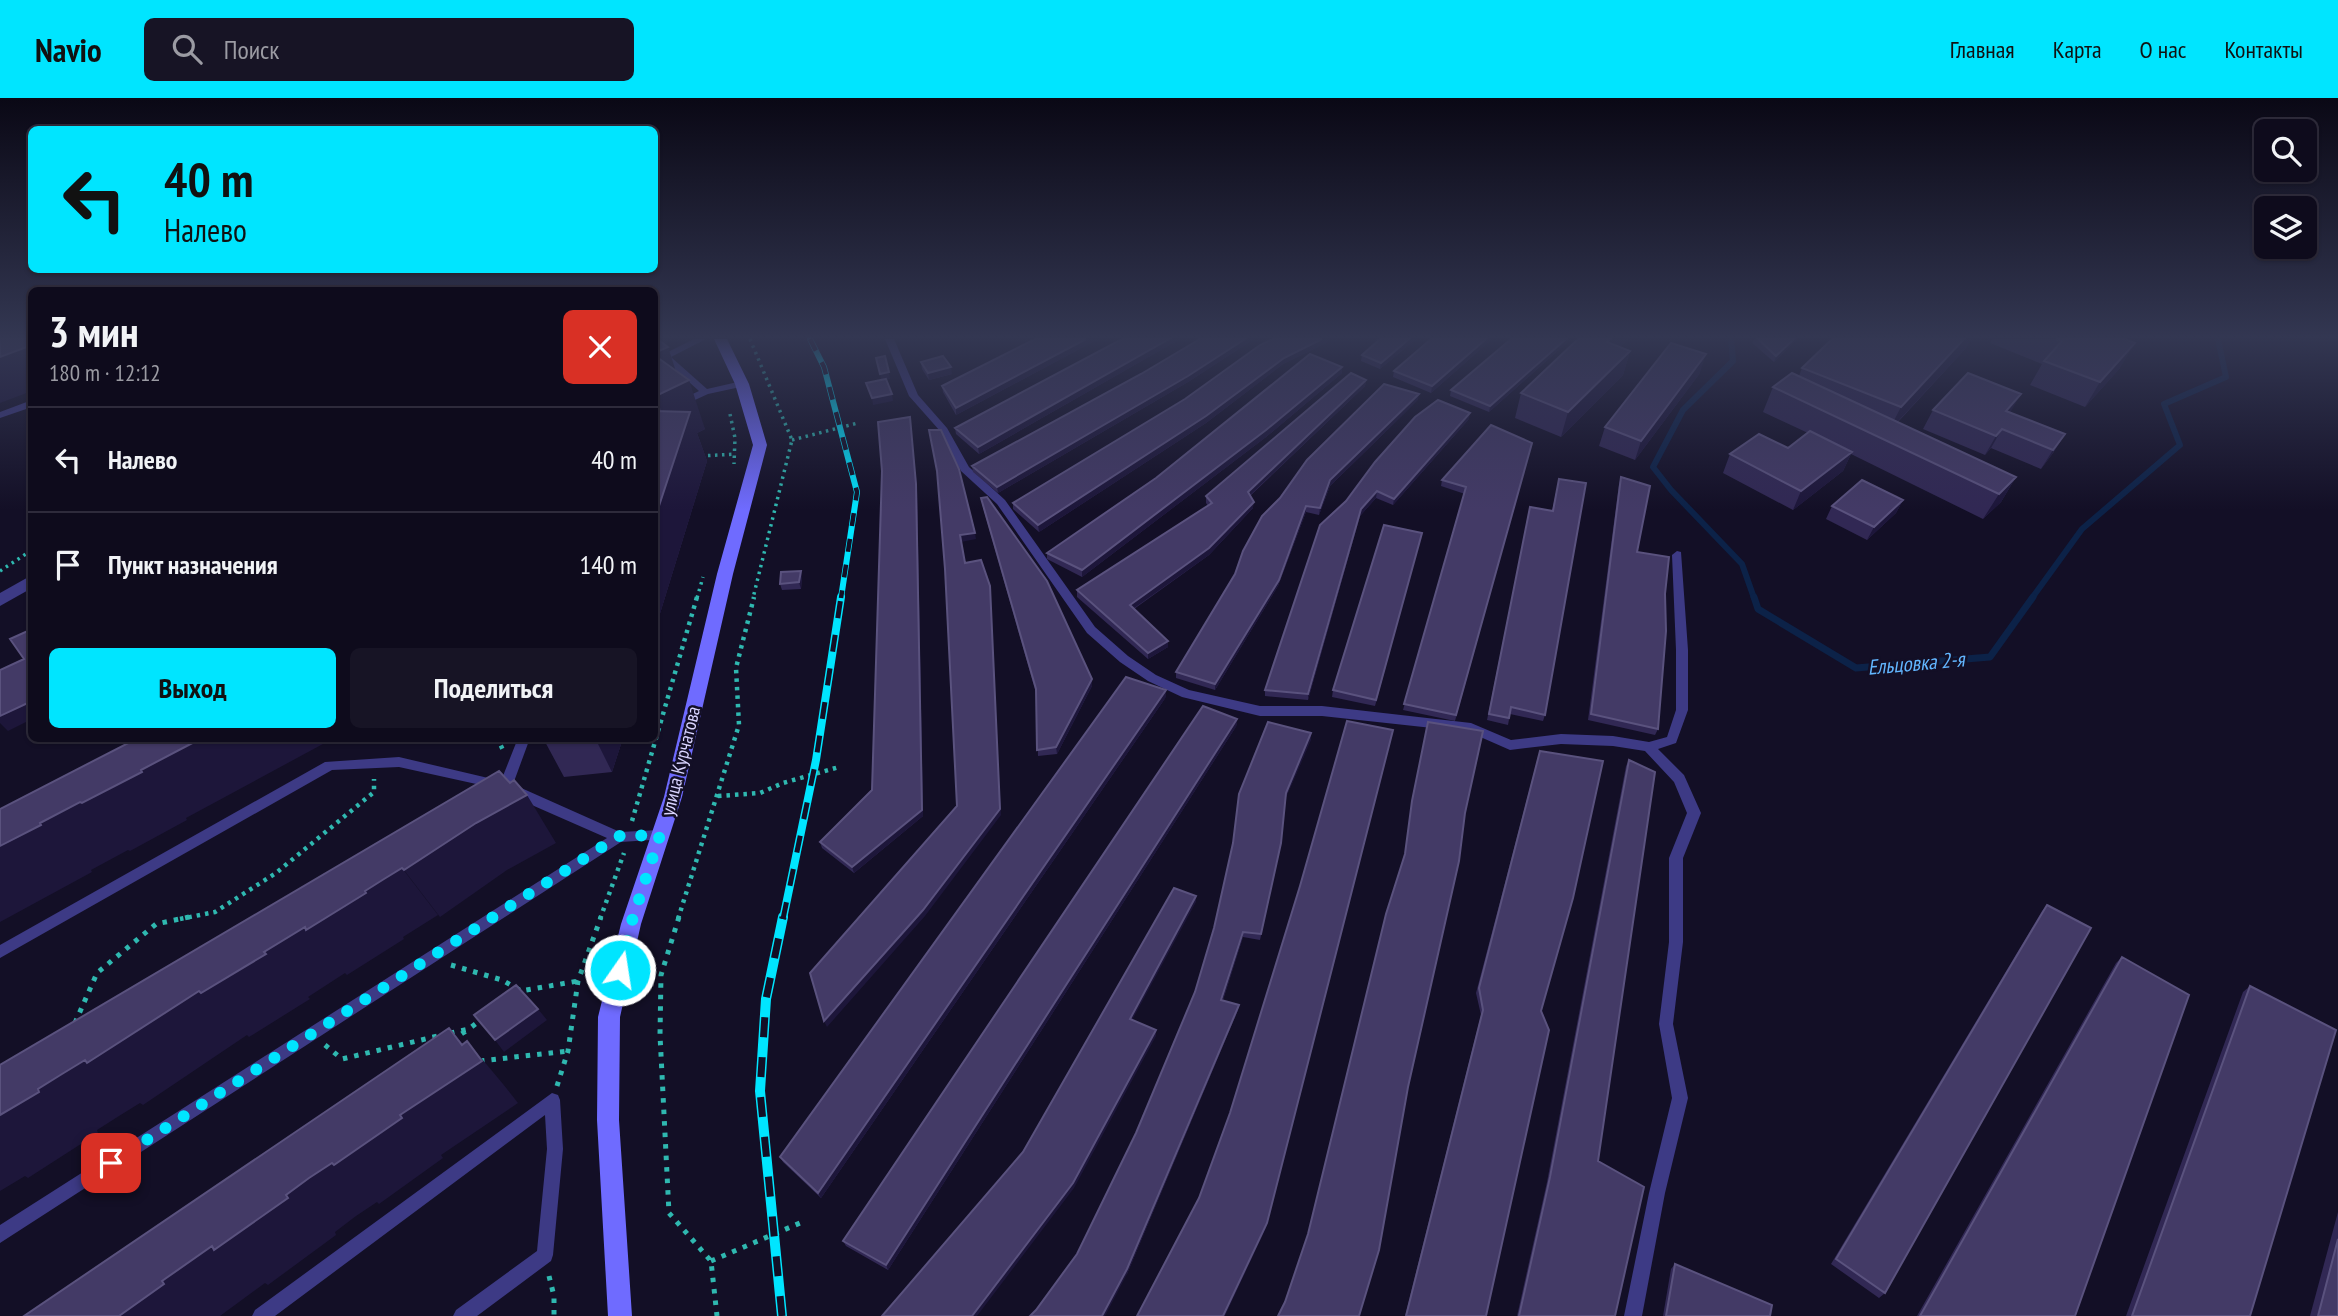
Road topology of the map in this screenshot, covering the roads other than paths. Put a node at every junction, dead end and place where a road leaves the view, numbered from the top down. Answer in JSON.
{"nodes":[{"id":1,"x":697,"y":396,"type":"edge"},
{"id":2,"x":738,"y":396,"type":"edge"},
{"id":3,"x":914,"y":396,"type":"edge"},
{"id":4,"x":681,"y":403,"type":"edge"},
{"id":5,"x":28,"y":404,"type":"edge"},
{"id":6,"x":0,"y":415,"type":"edge"},
{"id":7,"x":1677,"y":555,"type":"dead end"},
{"id":8,"x":28,"y":582,"type":"edge"},
{"id":9,"x":0,"y":600,"type":"edge"},
{"id":10,"x":522,"y":742,"type":"edge"},
{"id":11,"x":1649,"y":747,"type":"junction"},
{"id":12,"x":505,"y":788,"type":"junction"},
{"id":13,"x":660,"y":835,"type":"junction"},
{"id":14,"x":624,"y":836,"type":"junction"},
{"id":15,"x":0,"y":952,"type":"edge"},
{"id":16,"x":0,"y":1235,"type":"edge"},
{"id":17,"x":261,"y":1316,"type":"edge"},
{"id":18,"x":462,"y":1316,"type":"edge"},
{"id":19,"x":620,"y":1316,"type":"edge"},
{"id":20,"x":1633,"y":1316,"type":"edge"}],
"edges":[{"from":1,"to":4,"type":"lane"},
{"from":2,"to":13,"type":"main road","name":"улица Курчатова"},
{"from":3,"to":11,"type":"lane"},
{"from":5,"to":6,"type":"lane"},
{"from":7,"to":11,"type":"lane"},
{"from":8,"to":9,"type":"street"},
{"from":10,"to":12,"type":"lane"},
{"from":11,"to":20,"type":"lane"},
{"from":12,"to":14,"type":"lane"},
{"from":12,"to":15,"type":"lane"},
{"from":13,"to":14,"type":"lane"},
{"from":13,"to":19,"type":"main road","name":"улица Курчатова"},
{"from":14,"to":16,"type":"lane"},
{"from":17,"to":18,"type":"lane"}]}
